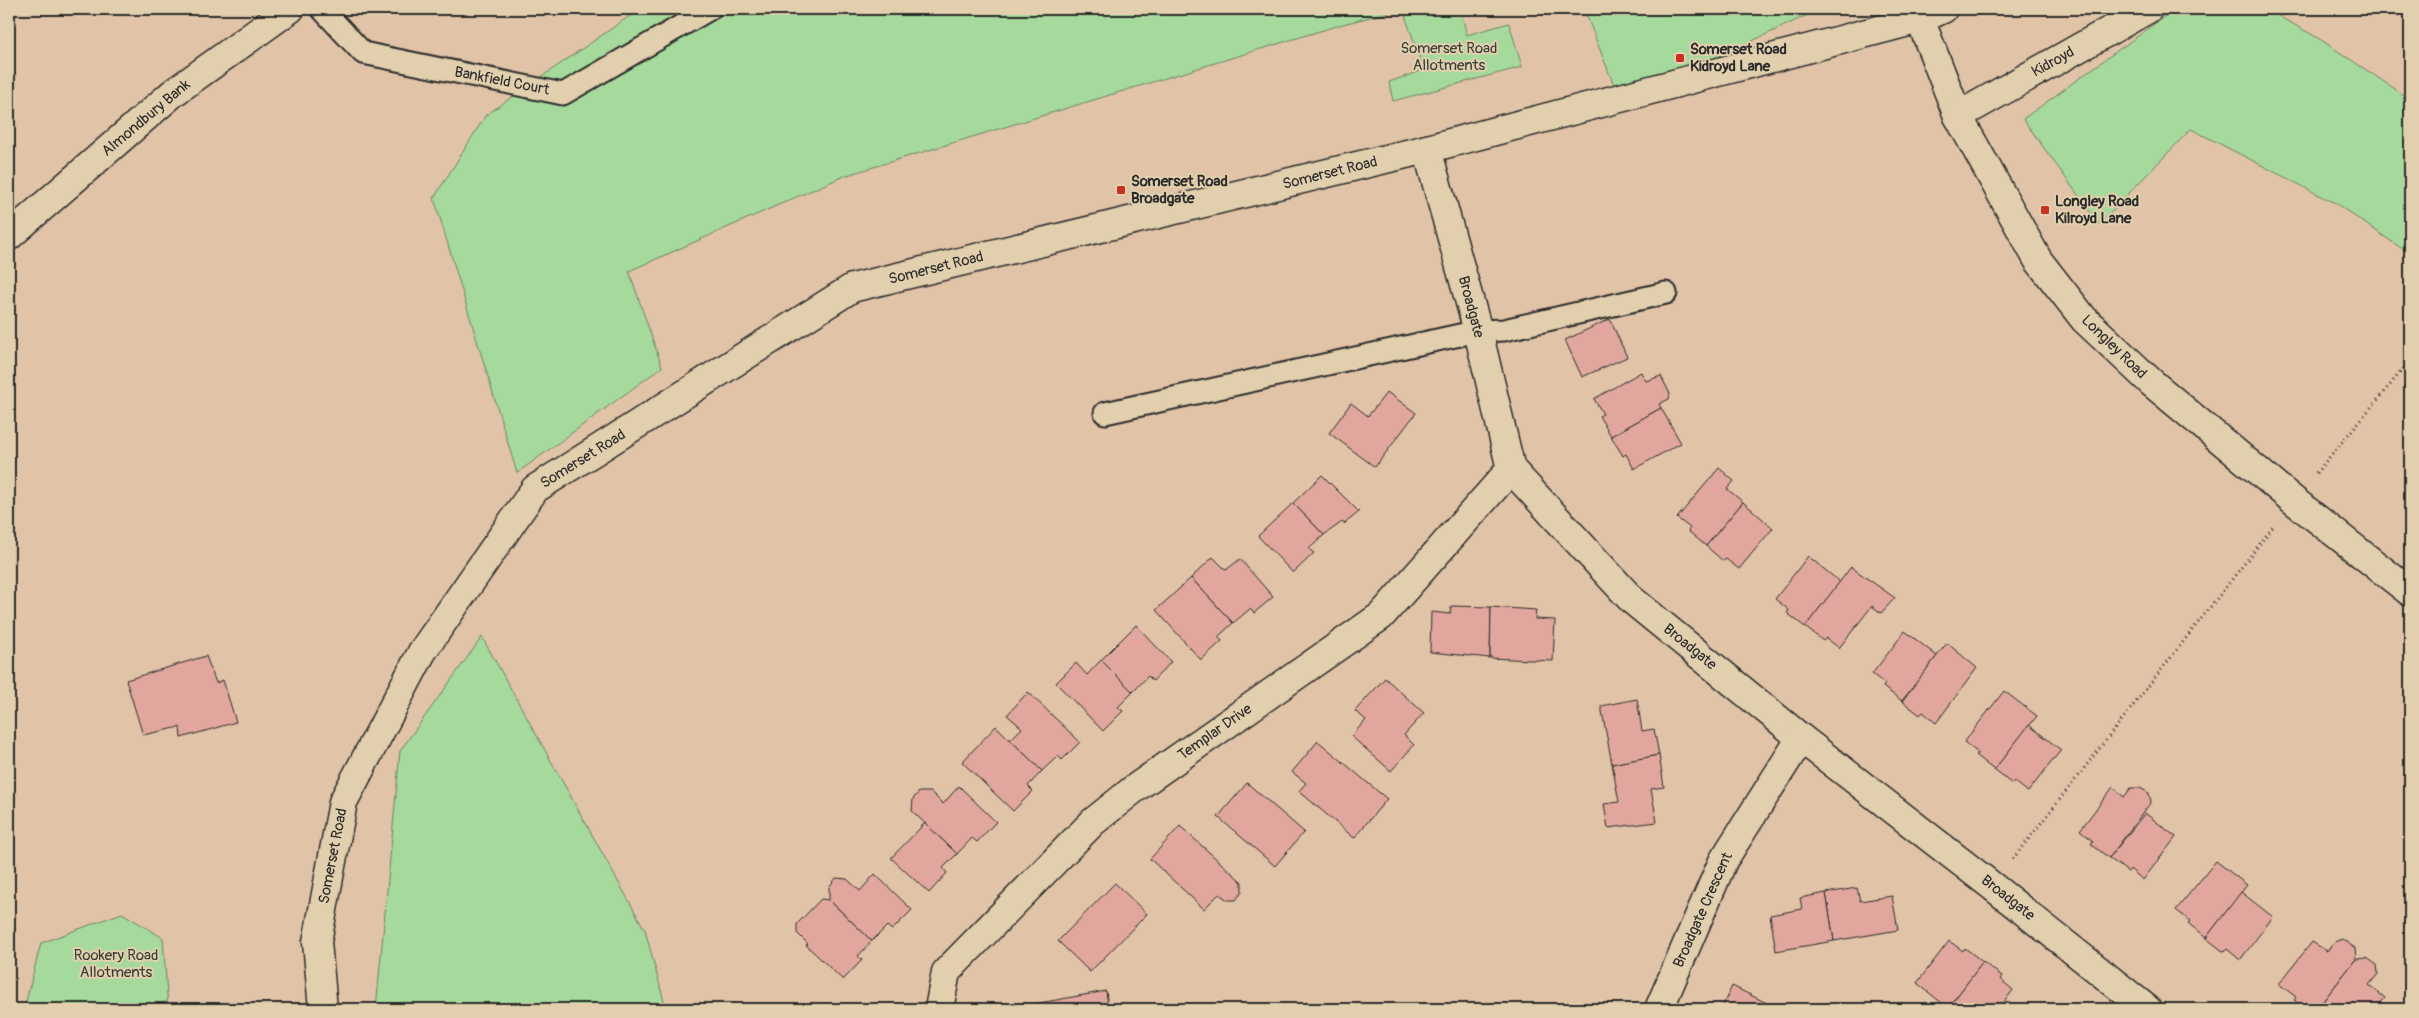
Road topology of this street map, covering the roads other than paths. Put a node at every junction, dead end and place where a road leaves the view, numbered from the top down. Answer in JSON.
{"nodes":[{"id":1,"x":290,"y":9,"type":"edge"},
{"id":2,"x":322,"y":9,"type":"edge"},
{"id":3,"x":710,"y":9,"type":"edge"},
{"id":4,"x":2148,"y":9,"type":"edge"},
{"id":5,"x":1927,"y":12,"type":"edge"},
{"id":6,"x":1958,"y":116,"type":"junction"},
{"id":7,"x":1427,"y":149,"type":"junction"},
{"id":8,"x":9,"y":236,"type":"edge"},
{"id":9,"x":1666,"y":293,"type":"dead end"},
{"id":10,"x":1478,"y":331,"type":"junction"},
{"id":11,"x":1105,"y":413,"type":"dead end"},
{"id":12,"x":1511,"y":469,"type":"junction"},
{"id":13,"x":2410,"y":592,"type":"edge"},
{"id":14,"x":1801,"y":738,"type":"junction"},
{"id":15,"x":323,"y":1009,"type":"edge"},
{"id":16,"x":939,"y":1009,"type":"edge"},
{"id":17,"x":1659,"y":1009,"type":"edge"},
{"id":18,"x":2147,"y":1009,"type":"edge"}],
"edges":[{"from":1,"to":8,"type":"street","name":"Almondbury Bank"},
{"from":2,"to":3,"type":"lane","name":"Bankfield Court"},
{"from":4,"to":6,"type":"street","name":"Kidroyd"},
{"from":5,"to":6,"type":"street","name":"Longley Road"},
{"from":5,"to":7,"type":"street","name":"Somerset Road"},
{"from":6,"to":13,"type":"street","name":"Longley Road"},
{"from":7,"to":10,"type":"street","name":"Broadgate"},
{"from":7,"to":15,"type":"street","name":"Somerset Road"},
{"from":9,"to":10,"type":"lane"},
{"from":10,"to":11,"type":"lane"},
{"from":10,"to":12,"type":"street","name":"Broadgate"},
{"from":12,"to":14,"type":"street","name":"Broadgate"},
{"from":12,"to":16,"type":"street","name":"Templar Drive"},
{"from":14,"to":17,"type":"street","name":"Broadgate Crescent"},
{"from":14,"to":18,"type":"street","name":"Broadgate"}]}
